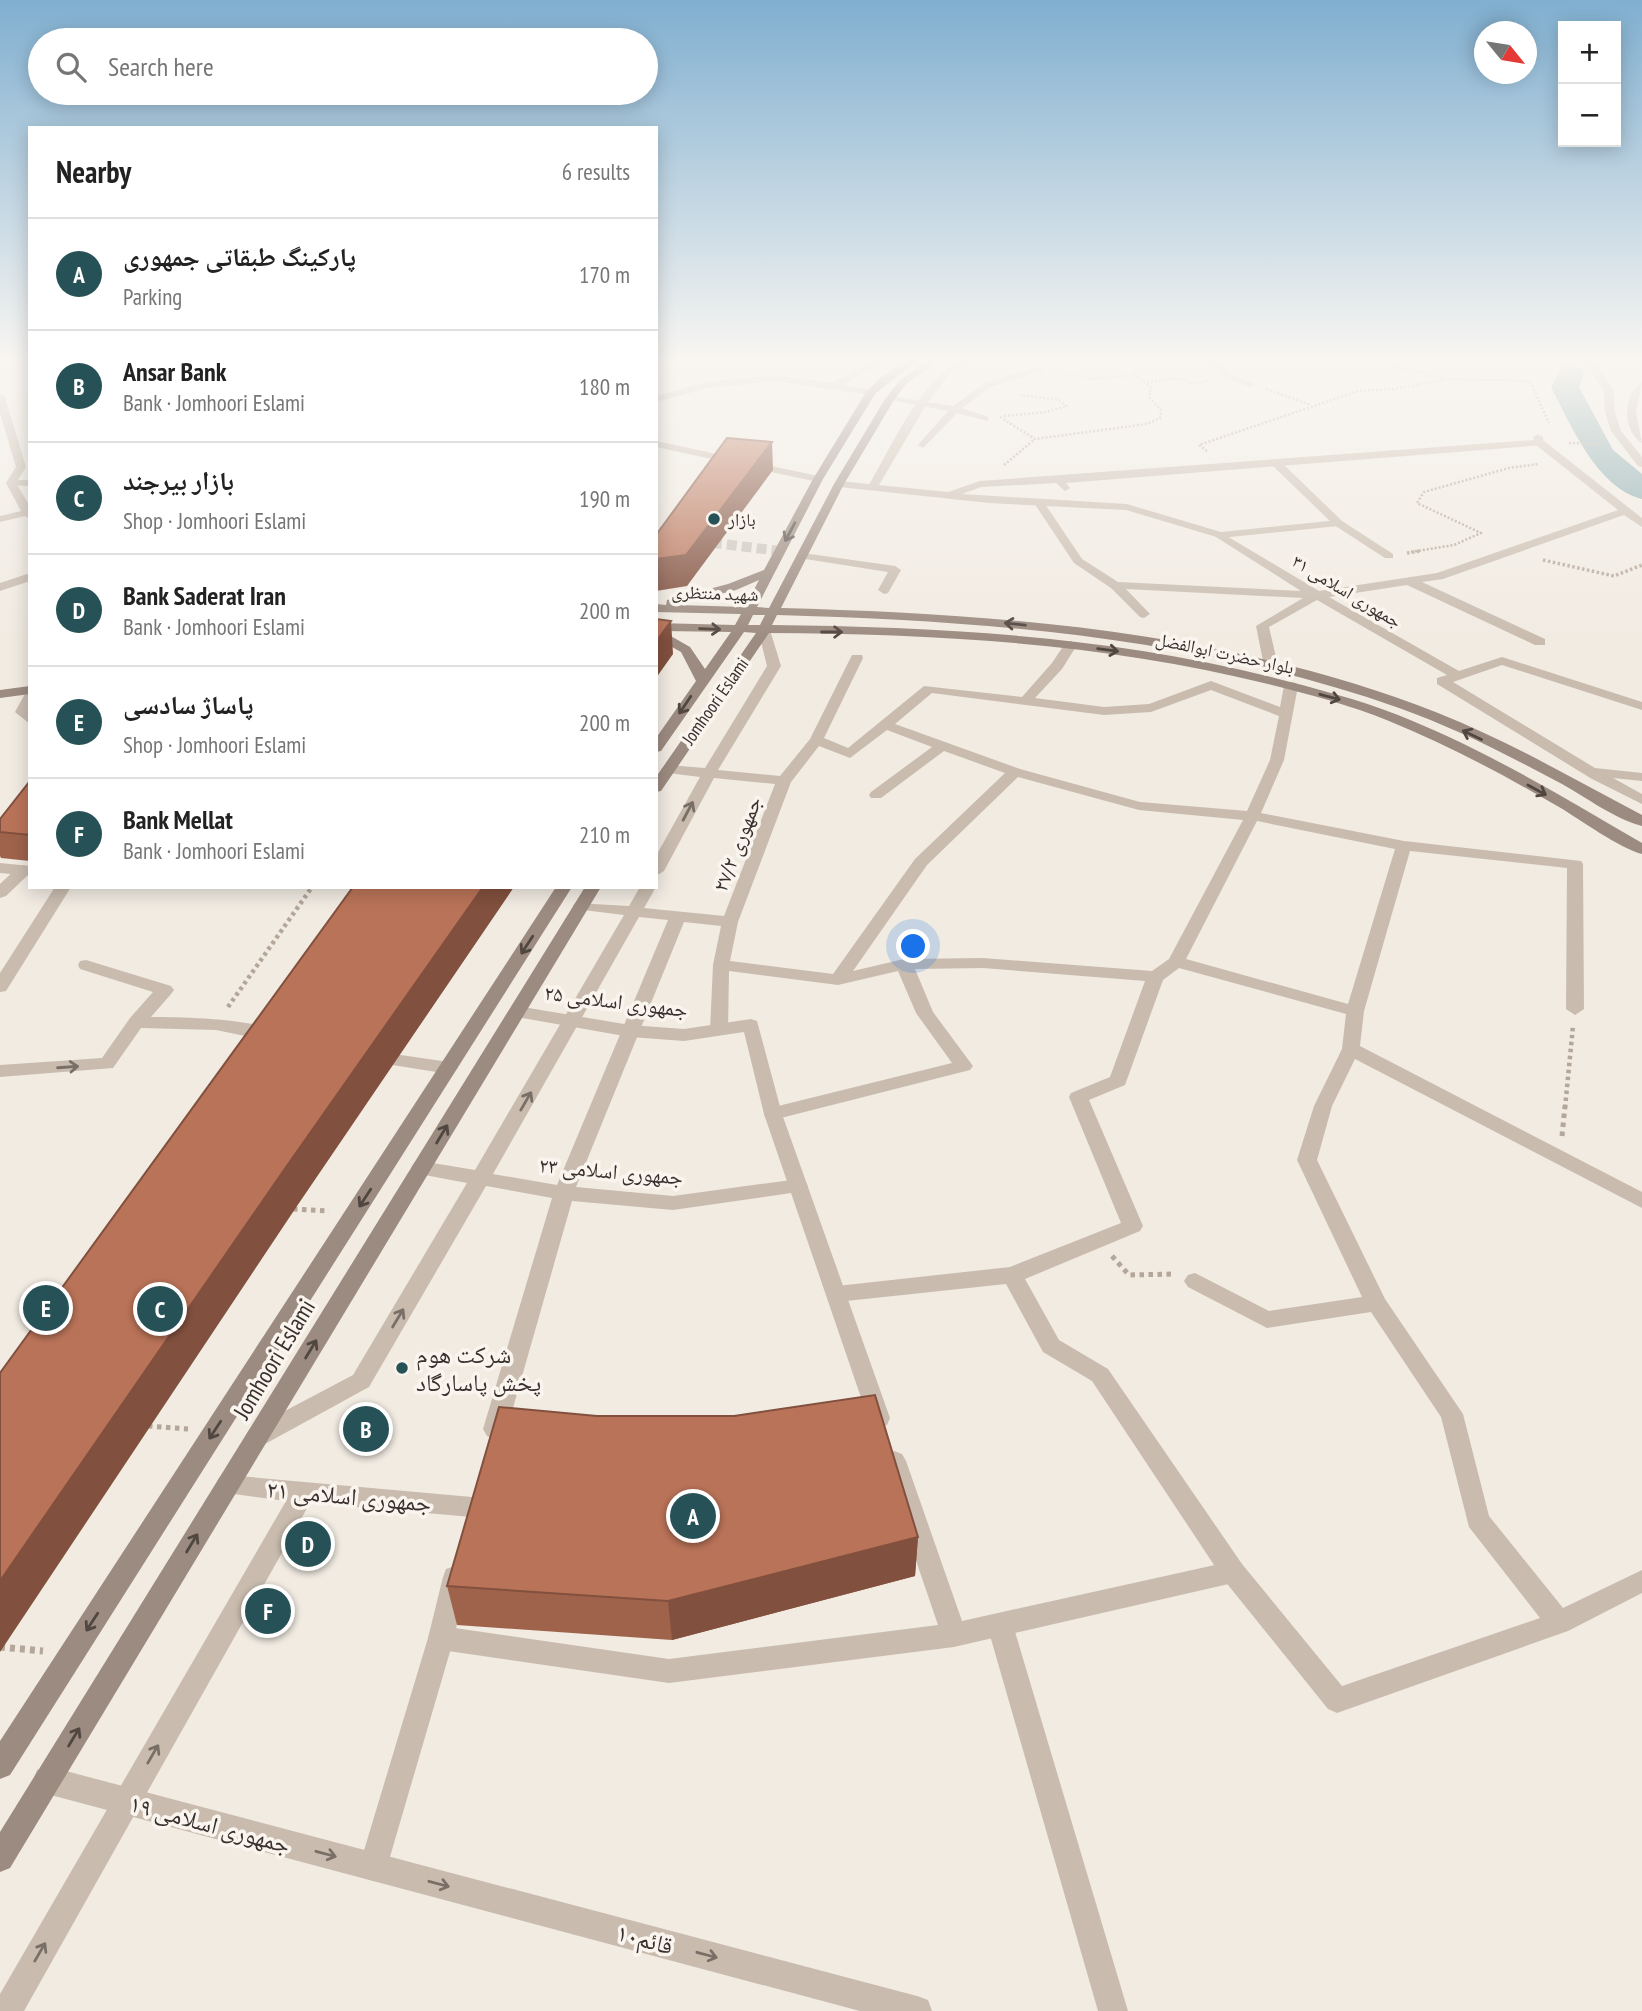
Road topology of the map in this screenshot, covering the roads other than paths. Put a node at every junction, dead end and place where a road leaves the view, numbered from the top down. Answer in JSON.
{"nodes":[{"id":1,"x":700,"y":454,"type":"edge"},
{"id":2,"x":834,"y":454,"type":"edge"},
{"id":3,"x":857,"y":454,"type":"edge"},
{"id":4,"x":892,"y":454,"type":"edge"},
{"id":5,"x":1381,"y":454,"type":"edge"},
{"id":6,"x":1555,"y":454,"type":"edge"},
{"id":7,"x":1276,"y":463,"type":"junction"},
{"id":8,"x":25,"y":466,"type":"edge"},
{"id":9,"x":818,"y":480,"type":"junction"},
{"id":10,"x":1059,"y":480,"type":"junction"},
{"id":11,"x":28,"y":483,"type":"edge"},
{"id":12,"x":4,"y":484,"type":"edge"},
{"id":13,"x":839,"y":484,"type":"junction"},
{"id":14,"x":872,"y":488,"type":"junction"},
{"id":15,"x":945,"y":496,"type":"junction"},
{"id":16,"x":1039,"y":503,"type":"junction"},
{"id":17,"x":1077,"y":505,"type":"junction"},
{"id":18,"x":1626,"y":511,"type":"junction"},
{"id":19,"x":28,"y":515,"type":"edge"},
{"id":20,"x":0,"y":519,"type":"edge"},
{"id":21,"x":1338,"y":523,"type":"junction"},
{"id":22,"x":1642,"y":524,"type":"edge"},
{"id":23,"x":1220,"y":535,"type":"junction"},
{"id":24,"x":803,"y":556,"type":"junction"},
{"id":25,"x":1389,"y":556,"type":"road end"},
{"id":26,"x":767,"y":573,"type":"junction"},
{"id":27,"x":28,"y":578,"type":"edge"},
{"id":28,"x":1409,"y":581,"type":"junction"},
{"id":29,"x":1115,"y":585,"type":"junction"},
{"id":30,"x":0,"y":587,"type":"edge"},
{"id":31,"x":884,"y":590,"type":"dead end"},
{"id":32,"x":1317,"y":595,"type":"junction"},
{"id":33,"x":658,"y":607,"type":"edge"},
{"id":34,"x":658,"y":608,"type":"edge"},
{"id":35,"x":749,"y":612,"type":"junction"},
{"id":36,"x":772,"y":613,"type":"junction"},
{"id":37,"x":1144,"y":614,"type":"dead end"},
{"id":38,"x":658,"y":626,"type":"edge"},
{"id":39,"x":738,"y":630,"type":"junction"},
{"id":40,"x":764,"y":630,"type":"junction"},
{"id":41,"x":658,"y":634,"type":"edge"},
{"id":42,"x":1540,"y":642,"type":"dead end"},
{"id":43,"x":1071,"y":645,"type":"junction"},
{"id":44,"x":857,"y":658,"type":"dead end"},
{"id":45,"x":1271,"y":666,"type":"junction"},
{"id":46,"x":1457,"y":676,"type":"junction"},
{"id":47,"x":702,"y":680,"type":"junction"},
{"id":48,"x":1291,"y":686,"type":"junction"},
{"id":49,"x":28,"y":690,"type":"edge"},
{"id":50,"x":0,"y":694,"type":"edge"},
{"id":51,"x":28,"y":701,"type":"edge"},
{"id":52,"x":1025,"y":701,"type":"junction"},
{"id":53,"x":1642,"y":706,"type":"edge"},
{"id":54,"x":1287,"y":714,"type":"junction"},
{"id":55,"x":28,"y":718,"type":"edge"},
{"id":56,"x":886,"y":725,"type":"junction"},
{"id":57,"x":816,"y":740,"type":"junction"},
{"id":58,"x":658,"y":745,"type":"edge"},
{"id":59,"x":943,"y":746,"type":"junction"},
{"id":60,"x":668,"y":769,"type":"junction"},
{"id":61,"x":1015,"y":772,"type":"junction"},
{"id":62,"x":1591,"y":772,"type":"junction"},
{"id":63,"x":709,"y":773,"type":"junction"},
{"id":64,"x":1642,"y":777,"type":"edge"},
{"id":65,"x":784,"y":781,"type":"junction"},
{"id":66,"x":658,"y":785,"type":"edge"},
{"id":67,"x":876,"y":795,"type":"dead end"},
{"id":68,"x":1642,"y":800,"type":"edge"},
{"id":69,"x":1252,"y":816,"type":"junction"},
{"id":70,"x":1642,"y":821,"type":"edge"},
{"id":71,"x":1404,"y":846,"type":"junction"},
{"id":72,"x":1642,"y":849,"type":"edge"},
{"id":73,"x":658,"y":867,"type":"edge"},
{"id":74,"x":0,"y":868,"type":"edge"},
{"id":75,"x":27,"y":871,"type":"edge"},
{"id":76,"x":62,"y":889,"type":"edge"},
{"id":77,"x":563,"y":889,"type":"edge"},
{"id":78,"x":647,"y":889,"type":"edge"},
{"id":79,"x":0,"y":893,"type":"edge"},
{"id":80,"x":587,"y":897,"type":"edge"},
{"id":81,"x":634,"y":912,"type":"junction"},
{"id":82,"x":677,"y":918,"type":"junction"},
{"id":83,"x":730,"y":922,"type":"junction"},
{"id":84,"x":1176,"y":962,"type":"junction"},
{"id":85,"x":904,"y":964,"type":"junction"},
{"id":86,"x":86,"y":965,"type":"dead end"},
{"id":87,"x":721,"y":965,"type":"junction"},
{"id":88,"x":1156,"y":976,"type":"junction"},
{"id":89,"x":838,"y":980,"type":"junction"},
{"id":90,"x":0,"y":987,"type":"edge"},
{"id":91,"x":1575,"y":1009,"type":"road end"},
{"id":92,"x":1355,"y":1011,"type":"junction"},
{"id":93,"x":517,"y":1012,"type":"junction"},
{"id":94,"x":573,"y":1021,"type":"junction"},
{"id":95,"x":136,"y":1022,"type":"junction"},
{"id":96,"x":630,"y":1031,"type":"junction"},
{"id":97,"x":719,"y":1031,"type":"junction"},
{"id":98,"x":291,"y":1040,"type":"edge"},
{"id":99,"x":1351,"y":1049,"type":"junction"},
{"id":100,"x":360,"y":1054,"type":"edge"},
{"id":101,"x":449,"y":1068,"type":"junction"},
{"id":102,"x":0,"y":1071,"type":"edge"},
{"id":103,"x":773,"y":1114,"type":"junction"},
{"id":104,"x":421,"y":1168,"type":"junction"},
{"id":105,"x":481,"y":1178,"type":"junction"},
{"id":106,"x":798,"y":1186,"type":"junction"},
{"id":107,"x":564,"y":1193,"type":"junction"},
{"id":108,"x":1642,"y":1200,"type":"edge"},
{"id":109,"x":1012,"y":1275,"type":"junction"},
{"id":110,"x":1195,"y":1281,"type":"road end"},
{"id":111,"x":837,"y":1294,"type":"junction"},
{"id":112,"x":1376,"y":1303,"type":"junction"},
{"id":113,"x":257,"y":1437,"type":"junction"},
{"id":114,"x":487,"y":1455,"type":"edge"},
{"id":115,"x":479,"y":1481,"type":"edge"},
{"id":116,"x":227,"y":1485,"type":"junction"},
{"id":117,"x":304,"y":1492,"type":"junction"},
{"id":118,"x":472,"y":1507,"type":"junction"},
{"id":119,"x":466,"y":1533,"type":"edge"},
{"id":120,"x":460,"y":1560,"type":"edge"},
{"id":121,"x":1233,"y":1572,"type":"junction"},
{"id":122,"x":1642,"y":1581,"type":"edge"},
{"id":123,"x":1559,"y":1623,"type":"junction"},
{"id":124,"x":1000,"y":1625,"type":"junction"},
{"id":125,"x":954,"y":1636,"type":"junction"},
{"id":126,"x":441,"y":1638,"type":"junction"},
{"id":127,"x":0,"y":1765,"type":"edge"},
{"id":128,"x":47,"y":1780,"type":"junction"},
{"id":129,"x":126,"y":1801,"type":"junction"},
{"id":130,"x":0,"y":1858,"type":"edge"},
{"id":131,"x":373,"y":1867,"type":"junction"},
{"id":132,"x":7,"y":2011,"type":"edge"},
{"id":133,"x":917,"y":2011,"type":"edge"},
{"id":134,"x":1113,"y":2011,"type":"edge"}],
"edges":[{"from":1,"to":9,"type":"street"},
{"from":2,"to":9,"type":"main road","name":"Jomhoori Eslami"},
{"from":3,"to":13,"type":"main road","name":"Jomhoori Eslami"},
{"from":4,"to":14,"type":"street"},
{"from":5,"to":7,"type":"street"},
{"from":6,"to":18,"type":"street"},
{"from":7,"to":10,"type":"street"},
{"from":7,"to":21,"type":"street"},
{"from":8,"to":12,"type":"street"},
{"from":9,"to":26,"type":"main road","name":"Jomhoori Eslami","one_way":true},
{"from":10,"to":15,"type":"street"},
{"from":10,"to":17,"type":"street"},
{"from":11,"to":12,"type":"street"},
{"from":12,"to":19,"type":"street"},
{"from":13,"to":14,"type":"street","name":"جمهوری اسلامی ۳۱"},
{"from":13,"to":24,"type":"main road","name":"Jomhoori Eslami"},
{"from":14,"to":15,"type":"street","name":"جمهوری اسلامی ۳۱"},
{"from":15,"to":16,"type":"street","name":"جمهوری اسلامی ۳۱"},
{"from":16,"to":17,"type":"street","name":"جمهوری اسلامی ۳۱"},
{"from":16,"to":29,"type":"street"},
{"from":17,"to":23,"type":"street","name":"جمهوری اسلامی ۳۱"},
{"from":18,"to":22,"type":"street"},
{"from":18,"to":28,"type":"street"},
{"from":19,"to":20,"type":"street"},
{"from":21,"to":23,"type":"street","name":"جمهوری اسلامی ۳۱"},
{"from":21,"to":25,"type":"street"},
{"from":23,"to":32,"type":"street","name":"جمهوری اسلامی ۳۱"},
{"from":24,"to":31,"type":"street"},
{"from":24,"to":36,"type":"main road","name":"Jomhoori Eslami"},
{"from":26,"to":33,"type":"main road"},
{"from":26,"to":35,"type":"main road","name":"Jomhoori Eslami"},
{"from":27,"to":30,"type":"street"},
{"from":28,"to":32,"type":"street"},
{"from":28,"to":42,"type":"street"},
{"from":29,"to":32,"type":"street"},
{"from":29,"to":37,"type":"street"},
{"from":32,"to":45,"type":"street"},
{"from":32,"to":46,"type":"street","name":"جمهوری اسلامی ۳۱"},
{"from":34,"to":35,"type":"main road","name":"شهید منتظری"},
{"from":35,"to":36,"type":"main road","name":"شهید منتظری"},
{"from":35,"to":39,"type":"main road","name":"Jomhoori Eslami"},
{"from":36,"to":40,"type":"main road","name":"Jomhoori Eslami"},
{"from":45,"to":36,"type":"main road","name":"بلوار حضرت ابوالفضل","one_way":true},
{"from":38,"to":39,"type":"main road","name":"شهید منتظری","one_way":true},
{"from":39,"to":40,"type":"main road","name":"شهید منتظری"},
{"from":39,"to":47,"type":"main road","name":"Jomhoori Eslami"},
{"from":40,"to":43,"type":"main road","name":"بلوار حضرت ابوالفضل","one_way":true},
{"from":40,"to":60,"type":"main road","name":"Jomhoori Eslami"},
{"from":40,"to":63,"type":"street"},
{"from":41,"to":47,"type":"main road"},
{"from":43,"to":48,"type":"main road","name":"بلوار حضرت ابوالفضل","one_way":true},
{"from":43,"to":52,"type":"street"},
{"from":44,"to":57,"type":"street","name":"جمهوری ۲۷/۲"},
{"from":70,"to":45,"type":"main road","name":"بلوار حضرت ابوالفضل","one_way":true},
{"from":46,"to":53,"type":"street"},
{"from":46,"to":62,"type":"street"},
{"from":47,"to":58,"type":"main road","name":"Jomhoori Eslami","one_way":true},
{"from":48,"to":54,"type":"street"},
{"from":48,"to":72,"type":"main road","name":"بلوار حضرت ابوالفضل","one_way":true},
{"from":49,"to":50,"type":"main road"},
{"from":51,"to":55,"type":"street"},
{"from":52,"to":54,"type":"street"},
{"from":52,"to":56,"type":"street"},
{"from":54,"to":69,"type":"street"},
{"from":56,"to":57,"type":"street"},
{"from":56,"to":59,"type":"street"},
{"from":57,"to":65,"type":"street","name":"جمهوری ۲۷/۲"},
{"from":59,"to":61,"type":"street"},
{"from":59,"to":67,"type":"street"},
{"from":60,"to":63,"type":"street"},
{"from":60,"to":66,"type":"main road","name":"Jomhoori Eslami"},
{"from":61,"to":69,"type":"street"},
{"from":61,"to":89,"type":"street"},
{"from":62,"to":64,"type":"street"},
{"from":62,"to":68,"type":"street"},
{"from":63,"to":65,"type":"street"},
{"from":73,"to":63,"type":"street","one_way":true},
{"from":65,"to":83,"type":"street","name":"جمهوری ۲۷/۲"},
{"from":69,"to":71,"type":"street"},
{"from":69,"to":84,"type":"street"},
{"from":71,"to":91,"type":"street"},
{"from":71,"to":92,"type":"street"},
{"from":74,"to":75,"type":"street"},
{"from":75,"to":79,"type":"street"},
{"from":76,"to":90,"type":"street"},
{"from":77,"to":101,"type":"main road","name":"Jomhoori Eslami","one_way":true},
{"from":78,"to":81,"type":"street"},
{"from":80,"to":81,"type":"street"},
{"from":80,"to":93,"type":"main road","name":"Jomhoori Eslami"},
{"from":81,"to":82,"type":"street"},
{"from":81,"to":94,"type":"street"},
{"from":82,"to":83,"type":"street"},
{"from":82,"to":96,"type":"street"},
{"from":83,"to":87,"type":"street","name":"جمهوری ۲۷/۲"},
{"from":84,"to":88,"type":"street"},
{"from":84,"to":92,"type":"street"},
{"from":85,"to":88,"type":"street"},
{"from":85,"to":89,"type":"street"},
{"from":85,"to":103,"type":"street"},
{"from":86,"to":95,"type":"street"},
{"from":87,"to":89,"type":"street"},
{"from":87,"to":97,"type":"street","name":"جمهوری ۲۷/۲"},
{"from":88,"to":109,"type":"street"},
{"from":92,"to":99,"type":"street"},
{"from":93,"to":94,"type":"street","name":"جمهوری اسلامی ۲۵"},
{"from":104,"to":93,"type":"main road","name":"Jomhoori Eslami","one_way":true},
{"from":94,"to":96,"type":"street","name":"جمهوری اسلامی ۲۵"},
{"from":105,"to":94,"type":"street","one_way":true},
{"from":95,"to":98,"type":"street"},
{"from":102,"to":95,"type":"street","one_way":true},
{"from":96,"to":97,"type":"street","name":"جمهوری اسلامی ۲۵"},
{"from":96,"to":107,"type":"street"},
{"from":97,"to":103,"type":"street","name":"جمهوری اسلامی ۲۵"},
{"from":99,"to":108,"type":"street"},
{"from":99,"to":112,"type":"street"},
{"from":100,"to":101,"type":"street"},
{"from":101,"to":127,"type":"main road","name":"Jomhoori Eslami","one_way":true},
{"from":103,"to":106,"type":"street"},
{"from":104,"to":105,"type":"street","name":"جمهوری اسلامی ۲۳"},
{"from":113,"to":104,"type":"main road","name":"Jomhoori Eslami","one_way":true},
{"from":105,"to":107,"type":"street","name":"جمهوری اسلامی ۲۳"},
{"from":113,"to":105,"type":"street","one_way":true},
{"from":106,"to":107,"type":"street","name":"جمهوری اسلامی ۲۳"},
{"from":106,"to":111,"type":"street"},
{"from":107,"to":114,"type":"street"},
{"from":109,"to":111,"type":"street"},
{"from":109,"to":121,"type":"street"},
{"from":110,"to":112,"type":"street"},
{"from":111,"to":125,"type":"street"},
{"from":112,"to":123,"type":"street"},
{"from":113,"to":116,"type":"main road","name":"Jomhoori Eslami"},
{"from":115,"to":118,"type":"street"},
{"from":116,"to":117,"type":"street","name":"جمهوری اسلامی ۲۱"},
{"from":128,"to":116,"type":"main road","name":"Jomhoori Eslami","one_way":true},
{"from":117,"to":118,"type":"street","name":"جمهوری اسلامی ۲۱"},
{"from":129,"to":117,"type":"street","one_way":true},
{"from":118,"to":119,"type":"street"},
{"from":120,"to":126,"type":"street"},
{"from":121,"to":123,"type":"street"},
{"from":121,"to":124,"type":"street"},
{"from":122,"to":123,"type":"street"},
{"from":124,"to":125,"type":"street"},
{"from":124,"to":134,"type":"street"},
{"from":125,"to":126,"type":"street"},
{"from":126,"to":131,"type":"street"},
{"from":128,"to":129,"type":"street","name":"جمهوری اسلامی ۱۹"},
{"from":128,"to":130,"type":"main road","name":"Jomhoori Eslami"},
{"from":129,"to":131,"type":"street","name":"جمهوری اسلامی ۱۹","one_way":true},
{"from":132,"to":129,"type":"street","one_way":true},
{"from":131,"to":133,"type":"street","name":"قائم۱۰","one_way":true}]}
